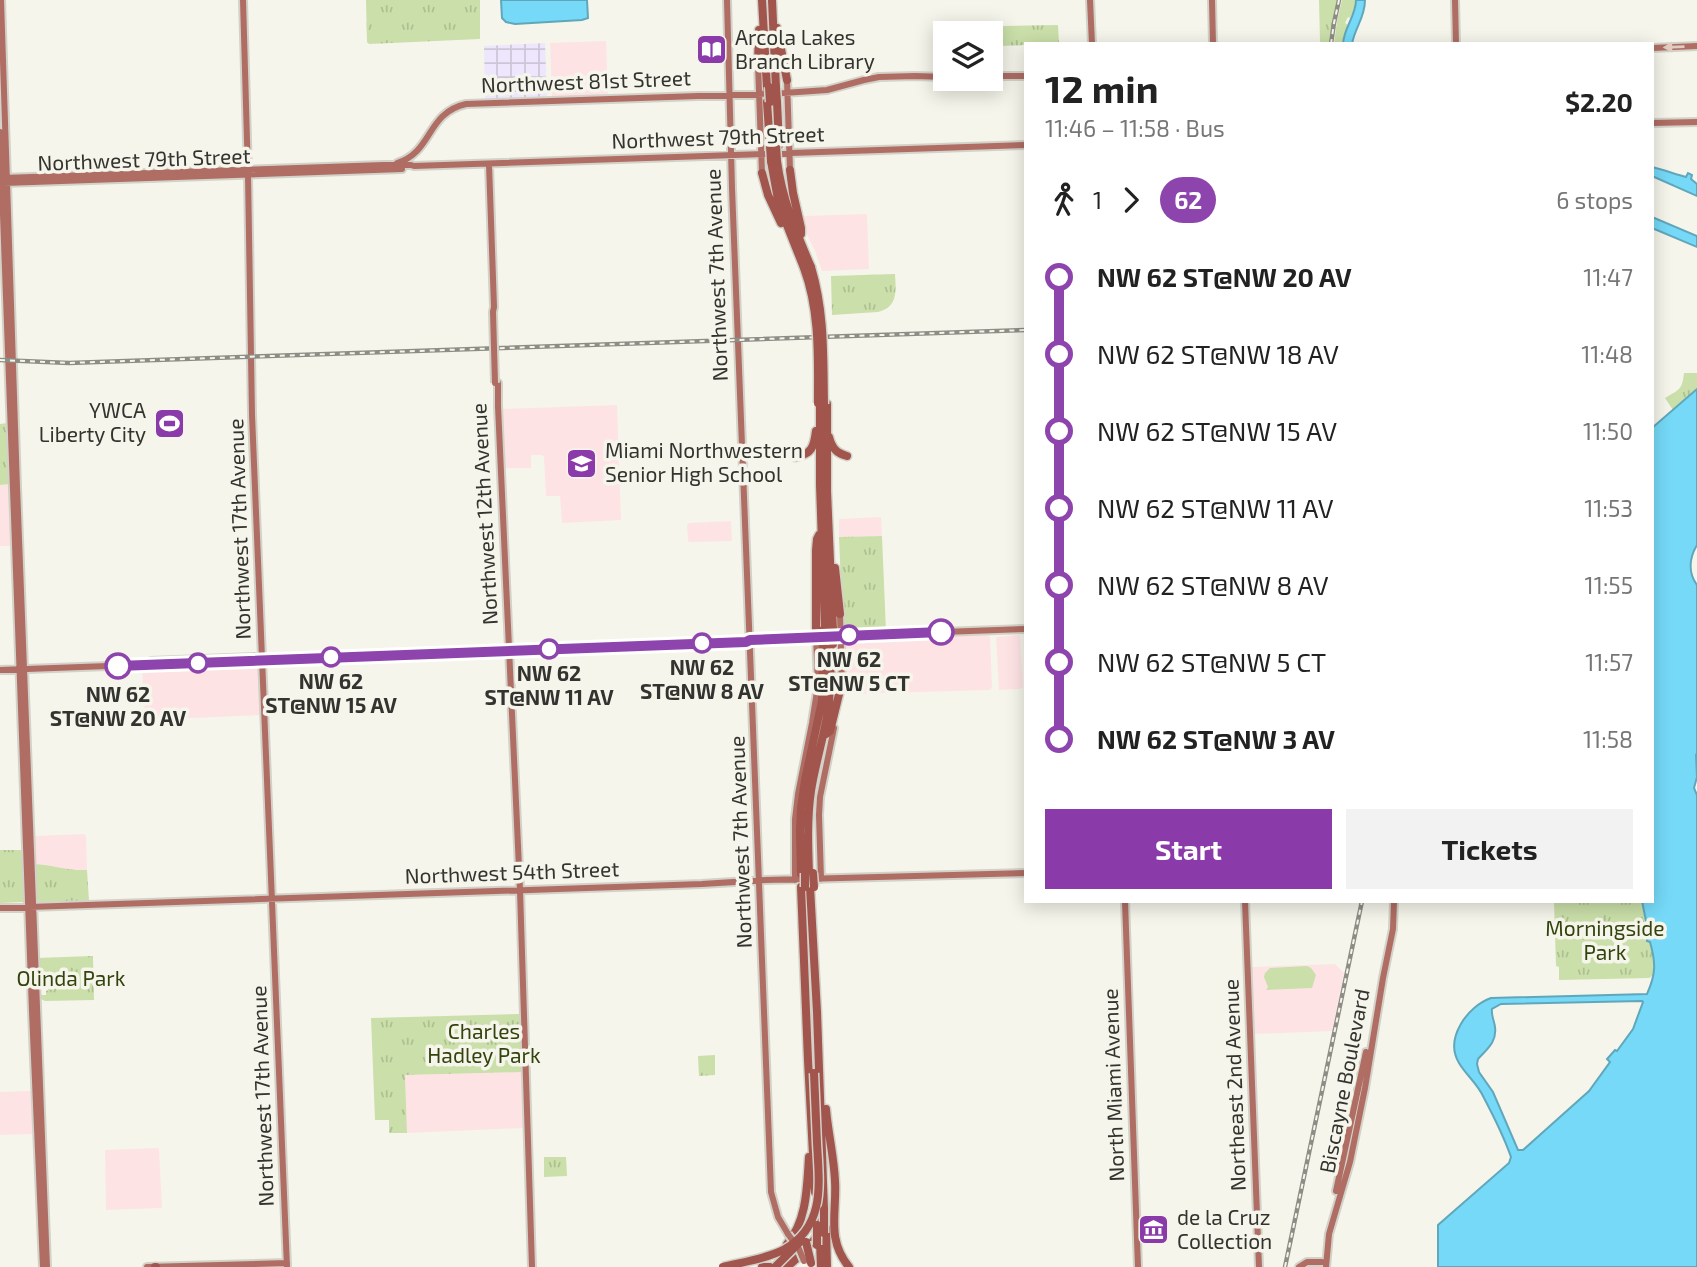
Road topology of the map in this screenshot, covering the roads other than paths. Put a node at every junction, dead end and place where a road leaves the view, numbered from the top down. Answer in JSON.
{"nodes":[{"id":1,"x":1,"y":0,"type":"edge"},
{"id":2,"x":243,"y":0,"type":"edge"},
{"id":3,"x":725,"y":0,"type":"edge"},
{"id":4,"x":1090,"y":0,"type":"edge"},
{"id":5,"x":1212,"y":0,"type":"edge"},
{"id":6,"x":1455,"y":0,"type":"edge"},
{"id":7,"x":767,"y":2,"type":"edge"},
{"id":8,"x":1091,"y":42,"type":"edge"},
{"id":9,"x":1213,"y":42,"type":"edge"},
{"id":10,"x":1457,"y":42,"type":"edge"},
{"id":11,"x":1697,"y":46,"type":"edge"},
{"id":12,"x":1654,"y":47,"type":"edge"},
{"id":13,"x":758,"y":64,"type":"joint"},
{"id":14,"x":1003,"y":76,"type":"edge"},
{"id":15,"x":1024,"y":76,"type":"edge"},
{"id":16,"x":933,"y":77,"type":"edge"},
{"id":17,"x":787,"y":80,"type":"joint"},
{"id":18,"x":788,"y":93,"type":"junction"},
{"id":19,"x":758,"y":94,"type":"junction"},
{"id":20,"x":728,"y":95,"type":"junction"},
{"id":21,"x":789,"y":101,"type":"junction"},
{"id":22,"x":769,"y":102,"type":"junction"},
{"id":23,"x":1697,"y":122,"type":"edge"},
{"id":24,"x":1654,"y":123,"type":"edge"},
{"id":25,"x":0,"y":132,"type":"edge"},
{"id":26,"x":1024,"y":145,"type":"edge"},
{"id":27,"x":790,"y":153,"type":"junction"},
{"id":28,"x":761,"y":154,"type":"junction"},
{"id":29,"x":731,"y":155,"type":"junction"},
{"id":30,"x":775,"y":161,"type":"junction"},
{"id":31,"x":489,"y":164,"type":"junction"},
{"id":32,"x":392,"y":165,"type":"junction"},
{"id":33,"x":414,"y":166,"type":"junction"},
{"id":34,"x":790,"y":170,"type":"joint"},
{"id":35,"x":248,"y":172,"type":"junction"},
{"id":36,"x":762,"y":173,"type":"joint"},
{"id":37,"x":3,"y":180,"type":"edge"},
{"id":38,"x":801,"y":234,"type":"junction"},
{"id":39,"x":800,"y":257,"type":"junction"},
{"id":40,"x":809,"y":268,"type":"junction"},
{"id":41,"x":823,"y":403,"type":"junction"},
{"id":42,"x":818,"y":414,"type":"junction"},
{"id":43,"x":827,"y":422,"type":"junction"},
{"id":44,"x":847,"y":456,"type":"dead end"},
{"id":45,"x":795,"y":457,"type":"dead end"},
{"id":46,"x":828,"y":527,"type":"junction"},
{"id":47,"x":840,"y":614,"type":"joint"},
{"id":48,"x":1024,"y":631,"type":"edge"},
{"id":49,"x":828,"y":639,"type":"junction"},
{"id":50,"x":750,"y":640,"type":"junction"},
{"id":51,"x":509,"y":649,"type":"junction"},
{"id":52,"x":263,"y":659,"type":"junction"},
{"id":53,"x":22,"y":667,"type":"junction"},
{"id":54,"x":0,"y":668,"type":"edge"},
{"id":55,"x":842,"y":682,"type":"junction"},
{"id":56,"x":818,"y":685,"type":"junction"},
{"id":57,"x":816,"y":733,"type":"junction"},
{"id":58,"x":826,"y":734,"type":"junction"},
{"id":59,"x":1024,"y":873,"type":"edge"},
{"id":60,"x":807,"y":875,"type":"junction"},
{"id":61,"x":760,"y":881,"type":"junction"},
{"id":62,"x":520,"y":890,"type":"junction"},
{"id":63,"x":273,"y":898,"type":"junction"},
{"id":64,"x":1125,"y":903,"type":"edge"},
{"id":65,"x":1245,"y":903,"type":"edge"},
{"id":66,"x":1392,"y":903,"type":"edge"},
{"id":67,"x":31,"y":906,"type":"junction"},
{"id":68,"x":0,"y":908,"type":"edge"},
{"id":69,"x":809,"y":916,"type":"junction"},
{"id":70,"x":813,"y":948,"type":"junction"},
{"id":71,"x":1367,"y":1057,"type":"junction"},
{"id":72,"x":816,"y":1073,"type":"junction"},
{"id":73,"x":1356,"y":1096,"type":"junction"},
{"id":74,"x":1364,"y":1097,"type":"junction"},
{"id":75,"x":819,"y":1117,"type":"junction"},
{"id":76,"x":818,"y":1131,"type":"junction"},
{"id":77,"x":1345,"y":1147,"type":"junction"},
{"id":78,"x":1353,"y":1150,"type":"junction"},
{"id":79,"x":834,"y":1168,"type":"junction"},
{"id":80,"x":807,"y":1178,"type":"junction"},
{"id":81,"x":822,"y":1238,"type":"junction"},
{"id":82,"x":804,"y":1264,"type":"edge"},
{"id":83,"x":1324,"y":1264,"type":"edge"},
{"id":84,"x":287,"y":1265,"type":"edge"},
{"id":85,"x":166,"y":1266,"type":"edge"},
{"id":86,"x":45,"y":1267,"type":"edge"},
{"id":87,"x":147,"y":1267,"type":"edge"},
{"id":88,"x":155,"y":1267,"type":"edge"},
{"id":89,"x":532,"y":1267,"type":"edge"},
{"id":90,"x":722,"y":1267,"type":"edge"},
{"id":91,"x":737,"y":1267,"type":"edge"},
{"id":92,"x":762,"y":1267,"type":"edge"},
{"id":93,"x":774,"y":1267,"type":"edge"},
{"id":94,"x":787,"y":1267,"type":"edge"},
{"id":95,"x":812,"y":1267,"type":"edge"},
{"id":96,"x":823,"y":1267,"type":"edge"},
{"id":97,"x":849,"y":1267,"type":"edge"},
{"id":98,"x":1138,"y":1267,"type":"edge"},
{"id":99,"x":1259,"y":1267,"type":"edge"},
{"id":100,"x":1299,"y":1267,"type":"edge"}],
"edges":[{"from":1,"to":37,"type":"main road"},
{"from":2,"to":35,"type":"main road","name":"Northwest 17th Avenue"},
{"from":3,"to":20,"type":"main road","name":"Northwest 7th Avenue"},
{"from":4,"to":8,"type":"main road"},
{"from":5,"to":9,"type":"main road"},
{"from":6,"to":10,"type":"main road"},
{"from":7,"to":13,"type":"highway"},
{"from":7,"to":17,"type":"highway"},
{"from":7,"to":22,"type":"highway","bridge":true},
{"from":11,"to":12,"type":"main road","one_way":true},
{"from":13,"to":19,"type":"main road"},
{"from":14,"to":15,"type":"main road"},
{"from":16,"to":18,"type":"main road","name":"Northwest 81st Street"},
{"from":17,"to":18,"type":"main road"},
{"from":18,"to":19,"type":"main road","name":"Northwest 81st Street"},
{"from":18,"to":21,"type":"main road"},
{"from":19,"to":20,"type":"main road","name":"Northwest 81st Street"},
{"from":19,"to":22,"type":"main road"},
{"from":20,"to":29,"type":"main road","name":"Northwest 7th Avenue"},
{"from":20,"to":32,"type":"main road","name":"Northwest 81st Street"},
{"from":21,"to":22,"type":"main road"},
{"from":21,"to":27,"type":"main road"},
{"from":22,"to":28,"type":"main road"},
{"from":22,"to":30,"type":"highway","bridge":true},
{"from":23,"to":24,"type":"main road"},
{"from":25,"to":37,"type":"main road"},
{"from":26,"to":27,"type":"main road","name":"Northwest 79th Street"},
{"from":27,"to":28,"type":"main road","name":"Northwest 79th Street"},
{"from":27,"to":34,"type":"main road"},
{"from":28,"to":29,"type":"main road","name":"Northwest 79th Street"},
{"from":28,"to":36,"type":"main road"},
{"from":29,"to":31,"type":"main road","name":"Northwest 79th Street"},
{"from":29,"to":50,"type":"main road","name":"Northwest 7th Avenue"},
{"from":30,"to":38,"type":"highway"},
{"from":30,"to":39,"type":"highway"},
{"from":30,"to":40,"type":"highway"},
{"from":31,"to":33,"type":"main road","name":"Northwest 79th Street"},
{"from":31,"to":51,"type":"main road","name":"Northwest 12th Avenue","bridge":true},
{"from":32,"to":33,"type":"main road","name":"Northwest 79th Street"},
{"from":32,"to":35,"type":"main road","name":"Northwest 79th Street"},
{"from":33,"to":35,"type":"main road","name":"Northwest 79th Street"},
{"from":34,"to":38,"type":"highway"},
{"from":35,"to":37,"type":"main road","name":"Northwest 79th Street"},
{"from":35,"to":52,"type":"main road","name":"Northwest 17th Avenue"},
{"from":36,"to":39,"type":"highway"},
{"from":37,"to":53,"type":"main road"},
{"from":38,"to":40,"type":"highway"},
{"from":39,"to":40,"type":"highway"},
{"from":40,"to":41,"type":"highway","bridge":true},
{"from":41,"to":42,"type":"highway"},
{"from":41,"to":43,"type":"highway"},
{"from":41,"to":49,"type":"highway"},
{"from":42,"to":45,"type":"highway"},
{"from":42,"to":49,"type":"highway"},
{"from":43,"to":44,"type":"highway"},
{"from":43,"to":46,"type":"highway"},
{"from":46,"to":47,"type":"highway"},
{"from":46,"to":49,"type":"highway"},
{"from":47,"to":49,"type":"main road"},
{"from":48,"to":49,"type":"main road"},
{"from":49,"to":50,"type":"main road"},
{"from":49,"to":55,"type":"main road"},
{"from":49,"to":56,"type":"main road"},
{"from":49,"to":57,"type":"highway"},
{"from":49,"to":58,"type":"highway"},
{"from":49,"to":60,"type":"highway"},
{"from":50,"to":51,"type":"main road"},
{"from":50,"to":61,"type":"main road","name":"Northwest 7th Avenue"},
{"from":51,"to":52,"type":"main road"},
{"from":51,"to":62,"type":"main road","name":"Northwest 12th Avenue"},
{"from":52,"to":53,"type":"main road"},
{"from":52,"to":63,"type":"main road","name":"Northwest 17th Avenue"},
{"from":53,"to":54,"type":"main road"},
{"from":53,"to":67,"type":"main road"},
{"from":55,"to":58,"type":"highway"},
{"from":55,"to":60,"type":"main road"},
{"from":56,"to":57,"type":"highway"},
{"from":56,"to":60,"type":"main road"},
{"from":57,"to":60,"type":"highway"},
{"from":58,"to":60,"type":"highway"},
{"from":59,"to":60,"type":"main road","name":"Northwest 54th Street"},
{"from":60,"to":61,"type":"main road","name":"Northwest 54th Street"},
{"from":60,"to":69,"type":"highway","bridge":true},
{"from":61,"to":62,"type":"main road","name":"Northwest 54th Street"},
{"from":61,"to":82,"type":"main road","name":"Northwest 7th Avenue","bridge":true},
{"from":62,"to":63,"type":"main road","name":"Northwest 54th Street"},
{"from":62,"to":89,"type":"main road","name":"Northwest 12th Avenue"},
{"from":63,"to":67,"type":"main road","name":"Northwest 54th Street"},
{"from":63,"to":84,"type":"main road","name":"Northwest 17th Avenue"},
{"from":64,"to":98,"type":"main road","name":"North Miami Avenue"},
{"from":65,"to":99,"type":"main road","name":"Northeast 2nd Avenue"},
{"from":66,"to":71,"type":"main road","name":"Biscayne Boulevard"},
{"from":67,"to":68,"type":"main road","name":"Northwest 54th Street"},
{"from":67,"to":86,"type":"main road"},
{"from":69,"to":70,"type":"highway"},
{"from":69,"to":72,"type":"highway"},
{"from":69,"to":75,"type":"highway"},
{"from":69,"to":75,"type":"highway"},
{"from":70,"to":72,"type":"highway"},
{"from":70,"to":75,"type":"highway"},
{"from":71,"to":73,"type":"main road","name":"Biscayne Boulevard"},
{"from":71,"to":74,"type":"main road","name":"Biscayne Boulevard"},
{"from":72,"to":90,"type":"highway","bridge":true},
{"from":72,"to":93,"type":"highway","bridge":true},
{"from":73,"to":74,"type":"main road"},
{"from":73,"to":77,"type":"main road","name":"Biscayne Boulevard"},
{"from":74,"to":78,"type":"main road","name":"Biscayne Boulevard"},
{"from":75,"to":76,"type":"highway"},
{"from":75,"to":76,"type":"highway"},
{"from":76,"to":79,"type":"highway"},
{"from":76,"to":80,"type":"highway"},
{"from":76,"to":81,"type":"highway","bridge":true},
{"from":76,"to":81,"type":"highway","bridge":true},
{"from":77,"to":78,"type":"main road"},
{"from":77,"to":83,"type":"main road","name":"Biscayne Boulevard"},
{"from":78,"to":83,"type":"main road","name":"Biscayne Boulevard"},
{"from":79,"to":94,"type":"highway"},
{"from":79,"to":97,"type":"highway"},
{"from":80,"to":91,"type":"highway"},
{"from":80,"to":95,"type":"highway","bridge":true},
{"from":81,"to":96,"type":"highway"},
{"from":81,"to":96,"type":"highway"},
{"from":83,"to":100,"type":"main road"},
{"from":84,"to":85,"type":"main road"},
{"from":85,"to":88,"type":"main road"},
{"from":87,"to":88,"type":"main road"},
{"from":92,"to":93,"type":"highway"}]}
